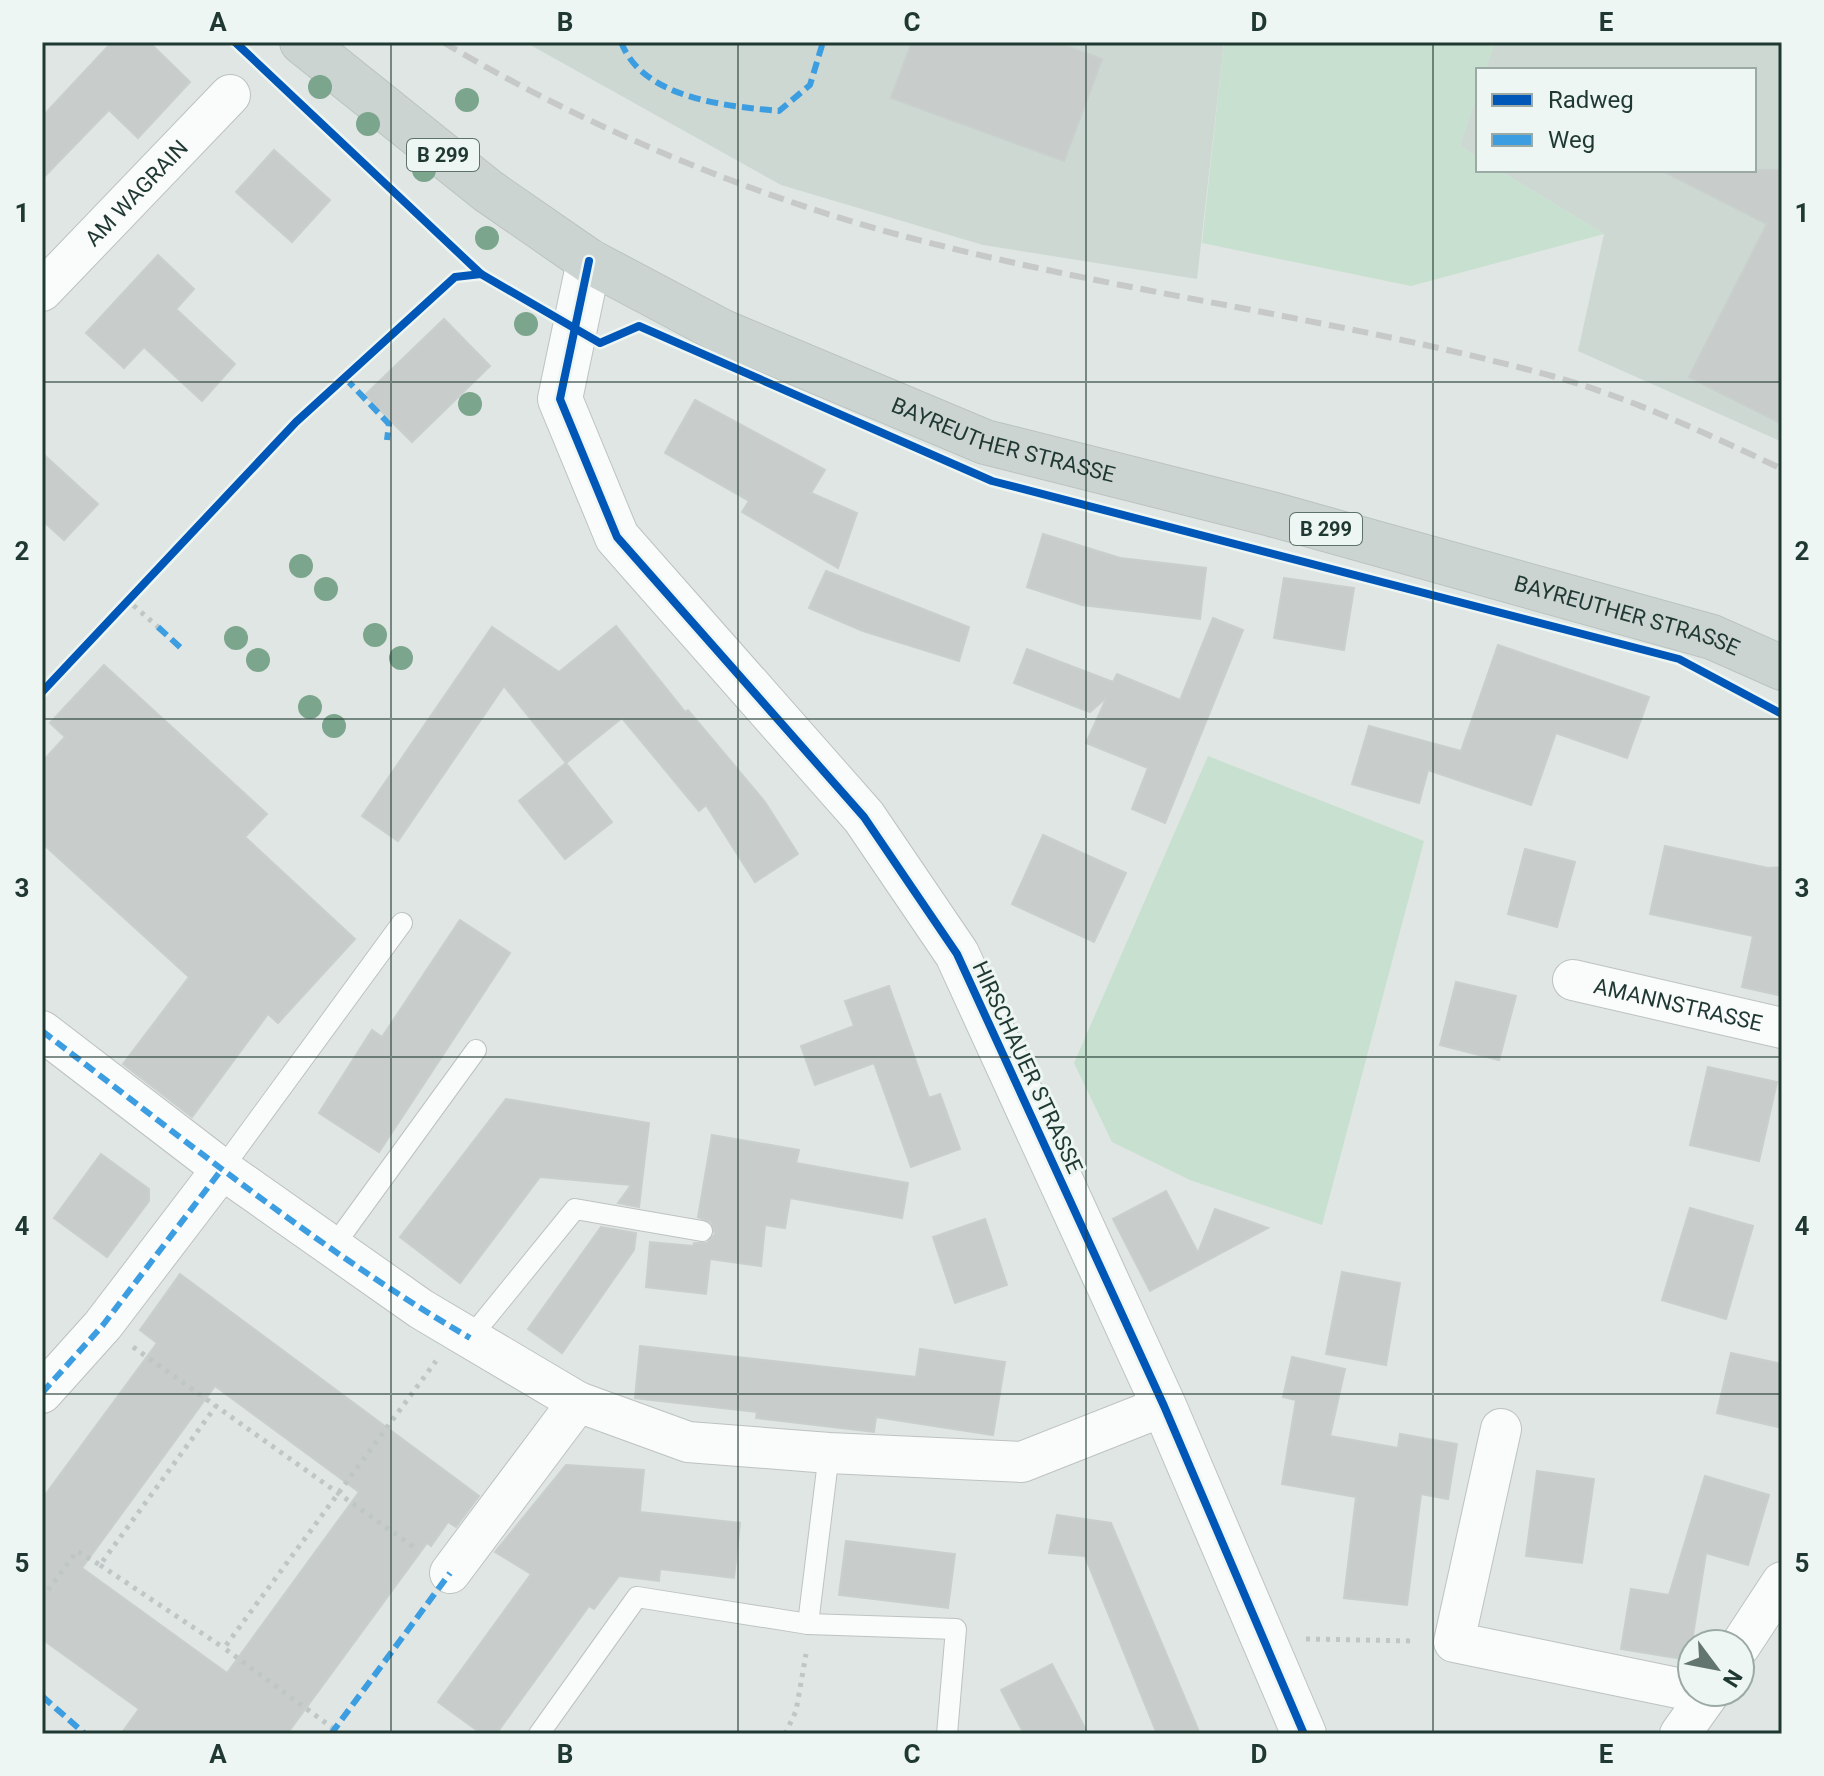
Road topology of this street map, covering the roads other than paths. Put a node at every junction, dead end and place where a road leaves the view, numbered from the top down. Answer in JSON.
{"nodes":[{"id":1,"x":302,"y":42,"type":"edge"},
{"id":2,"x":230,"y":95,"type":"dead end"},
{"id":3,"x":589,"y":261,"type":"junction"},
{"id":4,"x":42,"y":291,"type":"edge"},
{"id":5,"x":1782,"y":668,"type":"edge"},
{"id":6,"x":402,"y":923,"type":"dead end"},
{"id":7,"x":1573,"y":980,"type":"dead end"},
{"id":8,"x":1782,"y":1028,"type":"edge"},
{"id":9,"x":42,"y":1031,"type":"edge"},
{"id":10,"x":476,"y":1050,"type":"dead end"},
{"id":11,"x":222,"y":1169,"type":"junction"},
{"id":12,"x":702,"y":1231,"type":"dead end"},
{"id":13,"x":333,"y":1247,"type":"junction"},
{"id":14,"x":464,"y":1334,"type":"junction"},
{"id":15,"x":42,"y":1393,"type":"edge"},
{"id":16,"x":578,"y":1402,"type":"junction"},
{"id":17,"x":1164,"y":1406,"type":"junction"},
{"id":18,"x":1501,"y":1429,"type":"dead end"},
{"id":19,"x":829,"y":1453,"type":"junction"},
{"id":20,"x":450,"y":1573,"type":"road end"},
{"id":21,"x":1782,"y":1582,"type":"edge"},
{"id":22,"x":808,"y":1624,"type":"junction"},
{"id":23,"x":1752,"y":1628,"type":"edge"},
{"id":24,"x":1676,"y":1687,"type":"edge"},
{"id":25,"x":1694,"y":1708,"type":"edge"},
{"id":26,"x":539,"y":1734,"type":"edge"},
{"id":27,"x":947,"y":1734,"type":"edge"},
{"id":28,"x":1304,"y":1734,"type":"edge"},
{"id":29,"x":1680,"y":1734,"type":"edge"}],
"edges":[{"from":1,"to":3,"type":"main road","name":"BAYREUTHER STRASSE","number":"B 299"},
{"from":2,"to":4,"type":"street","name":"AM WAGRAIN"},
{"from":3,"to":5,"type":"main road","name":"BAYREUTHER STRASSE","number":"B 299"},
{"from":3,"to":17,"type":"street","name":"HIRSCHAUER STRASSE"},
{"from":6,"to":11,"type":"lane"},
{"from":7,"to":8,"type":"street","name":"AMANNSTRASSE"},
{"from":9,"to":11,"type":"street"},
{"from":10,"to":13,"type":"lane"},
{"from":11,"to":13,"type":"street"},
{"from":11,"to":15,"type":"street"},
{"from":12,"to":14,"type":"lane"},
{"from":13,"to":14,"type":"street"},
{"from":14,"to":16,"type":"street"},
{"from":16,"to":19,"type":"street"},
{"from":16,"to":20,"type":"street"},
{"from":17,"to":19,"type":"street"},
{"from":17,"to":28,"type":"street","name":"HIRSCHAUER STRASSE"},
{"from":18,"to":24,"type":"street"},
{"from":19,"to":22,"type":"lane"},
{"from":21,"to":23,"type":"street"},
{"from":22,"to":26,"type":"lane"},
{"from":22,"to":27,"type":"lane"},
{"from":25,"to":29,"type":"street"}]}
